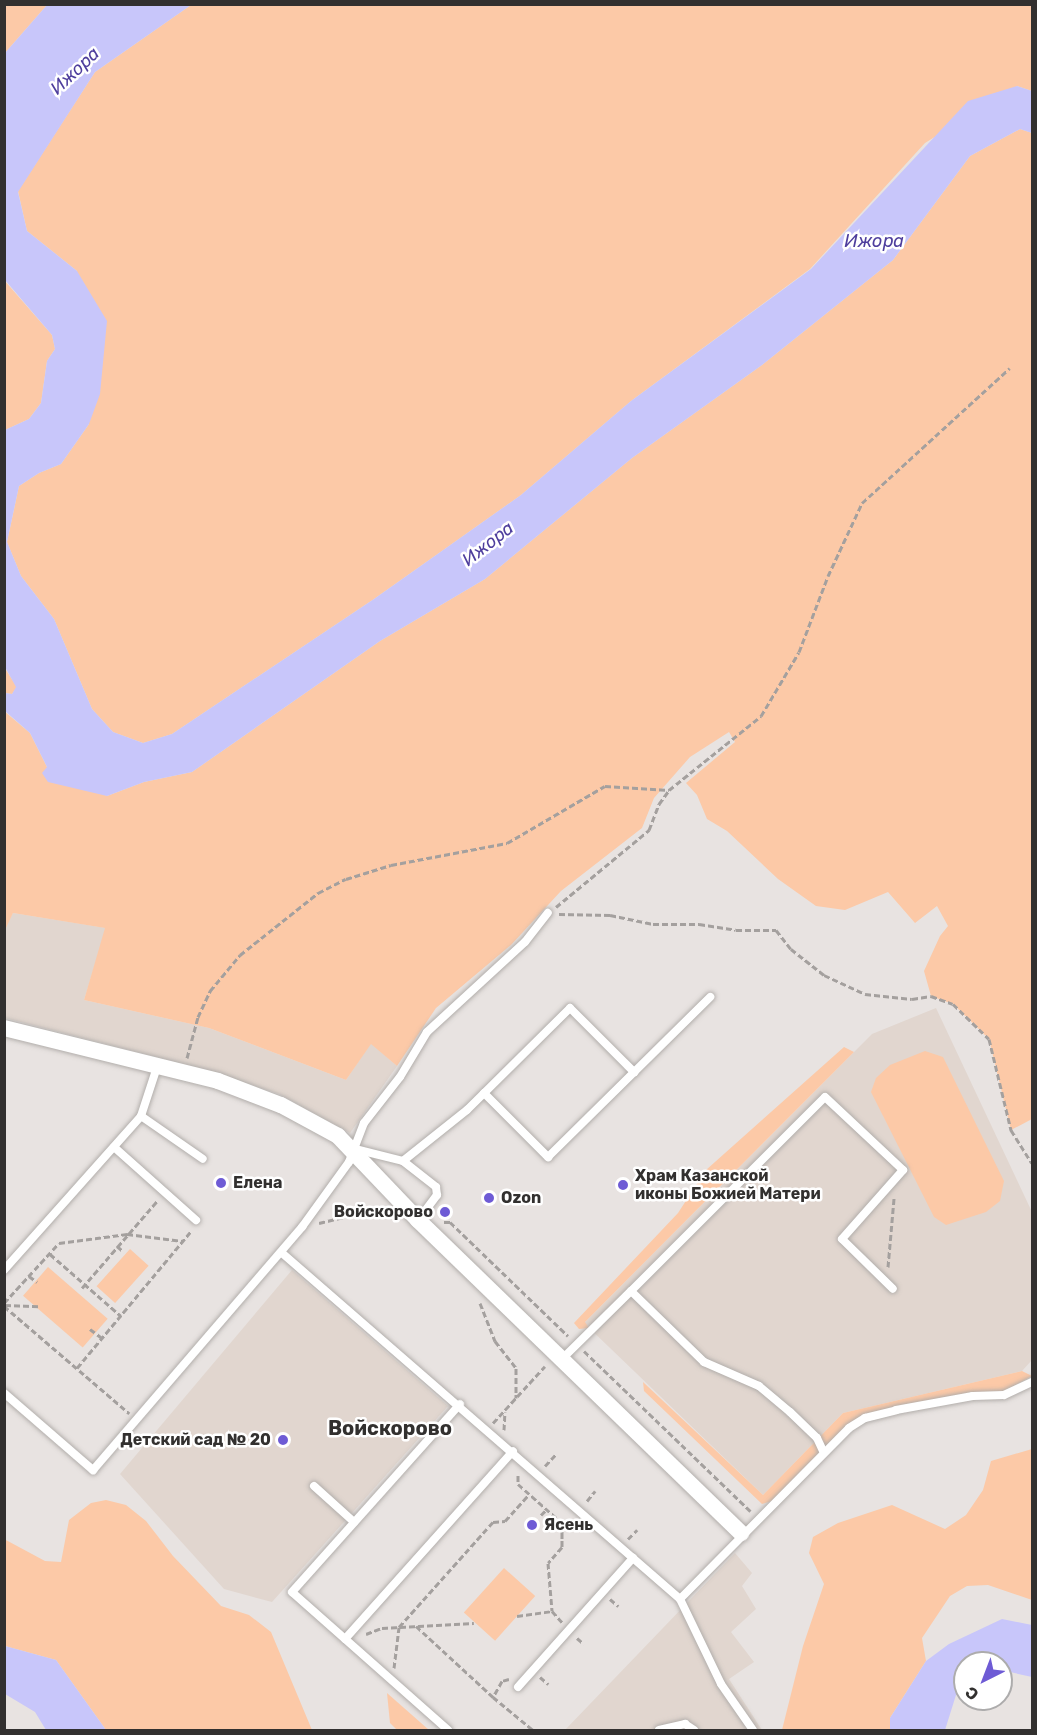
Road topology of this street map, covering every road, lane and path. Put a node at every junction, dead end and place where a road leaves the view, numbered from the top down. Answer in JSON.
{"nodes":[{"id":1,"x":1010,"y":368,"type":"dead end"},
{"id":2,"x":669,"y":790,"type":"junction"},
{"id":3,"x":548,"y":914,"type":"junction"},
{"id":4,"x":710,"y":997,"type":"dead end"},
{"id":5,"x":4,"y":1028,"type":"edge"},
{"id":6,"x":158,"y":1064,"type":"junction"},
{"id":7,"x":184,"y":1071,"type":"junction"},
{"id":8,"x":634,"y":1072,"type":"junction"},
{"id":9,"x":484,"y":1093,"type":"junction"},
{"id":10,"x":141,"y":1116,"type":"junction"},
{"id":11,"x":114,"y":1147,"type":"junction"},
{"id":12,"x":355,"y":1149,"type":"junction"},
{"id":13,"x":203,"y":1159,"type":"dead end"},
{"id":14,"x":403,"y":1161,"type":"junction"},
{"id":15,"x":1032,"y":1163,"type":"edge"},
{"id":16,"x":896,"y":1178,"type":"junction"},
{"id":17,"x":165,"y":1192,"type":"junction"},
{"id":18,"x":391,"y":1206,"type":"dead end"},
{"id":19,"x":196,"y":1220,"type":"joint"},
{"id":20,"x":418,"y":1220,"type":"junction"},
{"id":21,"x":303,"y":1227,"type":"junction"},
{"id":22,"x":127,"y":1234,"type":"junction"},
{"id":23,"x":183,"y":1241,"type":"junction"},
{"id":24,"x":117,"y":1246,"type":"junction"},
{"id":25,"x":124,"y":1252,"type":"dead end"},
{"id":26,"x":49,"y":1253,"type":"junction"},
{"id":27,"x":282,"y":1253,"type":"junction"},
{"id":28,"x":4,"y":1270,"type":"edge"},
{"id":29,"x":472,"y":1272,"type":"junction"},
{"id":30,"x":29,"y":1275,"type":"junction"},
{"id":31,"x":37,"y":1282,"type":"dead end"},
{"id":32,"x":85,"y":1285,"type":"junction"},
{"id":33,"x":890,"y":1286,"type":"joint"},
{"id":34,"x":82,"y":1288,"type":"dead end"},
{"id":35,"x":631,"y":1291,"type":"junction"},
{"id":36,"x":4,"y":1304,"type":"edge"},
{"id":37,"x":39,"y":1306,"type":"dead end"},
{"id":38,"x":121,"y":1316,"type":"junction"},
{"id":39,"x":90,"y":1329,"type":"dead end"},
{"id":40,"x":102,"y":1338,"type":"junction"},
{"id":41,"x":577,"y":1345,"type":"junction"},
{"id":42,"x":559,"y":1356,"type":"junction"},
{"id":43,"x":77,"y":1368,"type":"junction"},
{"id":44,"x":1032,"y":1382,"type":"edge"},
{"id":45,"x":4,"y":1393,"type":"edge"},
{"id":46,"x":516,"y":1398,"type":"junction"},
{"id":47,"x":460,"y":1404,"type":"junction"},
{"id":48,"x":505,"y":1410,"type":"junction"},
{"id":49,"x":137,"y":1420,"type":"junction"},
{"id":50,"x":488,"y":1429,"type":"junction"},
{"id":51,"x":504,"y":1443,"type":"junction"},
{"id":52,"x":823,"y":1451,"type":"junction"},
{"id":53,"x":515,"y":1453,"type":"junction"},
{"id":54,"x":556,"y":1454,"type":"dead end"},
{"id":55,"x":538,"y":1474,"type":"junction"},
{"id":56,"x":314,"y":1486,"type":"dead end"},
{"id":57,"x":529,"y":1494,"type":"junction"},
{"id":58,"x":547,"y":1509,"type":"junction"},
{"id":59,"x":541,"y":1515,"type":"dead end"},
{"id":60,"x":758,"y":1519,"type":"junction"},
{"id":61,"x":354,"y":1522,"type":"junction"},
{"id":62,"x":741,"y":1533,"type":"junction"},
{"id":63,"x":633,"y":1558,"type":"junction"},
{"id":64,"x":680,"y":1599,"type":"junction"},
{"id":65,"x":552,"y":1611,"type":"junction"},
{"id":66,"x":517,"y":1616,"type":"dead end"},
{"id":67,"x":474,"y":1623,"type":"dead end"},
{"id":68,"x":416,"y":1626,"type":"junction"},
{"id":69,"x":399,"y":1627,"type":"junction"},
{"id":70,"x":569,"y":1630,"type":"junction"},
{"id":71,"x":347,"y":1641,"type":"junction"},
{"id":72,"x":392,"y":1681,"type":"junction"},
{"id":73,"x":520,"y":1684,"type":"joint"},
{"id":74,"x":493,"y":1697,"type":"junction"},
{"id":75,"x":448,"y":1731,"type":"edge"},
{"id":76,"x":533,"y":1731,"type":"edge"},
{"id":77,"x":658,"y":1731,"type":"edge"},
{"id":78,"x":694,"y":1731,"type":"edge"},
{"id":79,"x":753,"y":1731,"type":"edge"}],
"edges":[{"from":1,"to":2,"type":"path"},
{"from":2,"to":3,"type":"path"},
{"from":2,"to":7,"type":"path"},
{"from":3,"to":12,"type":"lane"},
{"from":3,"to":15,"type":"path"},
{"from":4,"to":8,"type":"lane"},
{"from":5,"to":6,"type":"street"},
{"from":6,"to":7,"type":"street"},
{"from":6,"to":10,"type":"lane"},
{"from":7,"to":12,"type":"street"},
{"from":8,"to":9,"type":"lane"},
{"from":8,"to":9,"type":"lane"},
{"from":9,"to":14,"type":"lane"},
{"from":10,"to":11,"type":"lane"},
{"from":10,"to":13,"type":"lane"},
{"from":11,"to":17,"type":"lane"},
{"from":11,"to":28,"type":"lane"},
{"from":12,"to":14,"type":"lane"},
{"from":12,"to":20,"type":"street"},
{"from":12,"to":21,"type":"lane"},
{"from":14,"to":20,"type":"lane"},
{"from":16,"to":33,"type":"path"},
{"from":16,"to":33,"type":"lane"},
{"from":16,"to":35,"type":"lane"},
{"from":17,"to":19,"type":"lane"},
{"from":17,"to":22,"type":"path"},
{"from":18,"to":21,"type":"path"},
{"from":19,"to":23,"type":"path"},
{"from":20,"to":29,"type":"street"},
{"from":20,"to":42,"type":"path"},
{"from":21,"to":27,"type":"lane"},
{"from":22,"to":23,"type":"path"},
{"from":22,"to":24,"type":"path"},
{"from":22,"to":26,"type":"path"},
{"from":23,"to":38,"type":"path"},
{"from":24,"to":25,"type":"path"},
{"from":24,"to":32,"type":"path"},
{"from":26,"to":30,"type":"path"},
{"from":26,"to":32,"type":"path"},
{"from":27,"to":47,"type":"lane"},
{"from":27,"to":49,"type":"lane"},
{"from":29,"to":42,"type":"street"},
{"from":29,"to":46,"type":"path"},
{"from":30,"to":31,"type":"path"},
{"from":30,"to":36,"type":"path"},
{"from":32,"to":34,"type":"path"},
{"from":32,"to":38,"type":"path"},
{"from":35,"to":41,"type":"lane"},
{"from":35,"to":52,"type":"lane"},
{"from":36,"to":37,"type":"path"},
{"from":36,"to":43,"type":"path"},
{"from":38,"to":40,"type":"path"},
{"from":39,"to":40,"type":"path"},
{"from":40,"to":43,"type":"path"},
{"from":41,"to":42,"type":"lane"},
{"from":41,"to":60,"type":"path"},
{"from":42,"to":46,"type":"path"},
{"from":42,"to":62,"type":"street"},
{"from":43,"to":49,"type":"path"},
{"from":44,"to":52,"type":"lane"},
{"from":45,"to":49,"type":"lane"},
{"from":46,"to":48,"type":"path"},
{"from":47,"to":50,"type":"lane"},
{"from":47,"to":61,"type":"lane"},
{"from":48,"to":50,"type":"path"},
{"from":48,"to":51,"type":"path"},
{"from":50,"to":51,"type":"lane"},
{"from":51,"to":53,"type":"lane"},
{"from":52,"to":60,"type":"lane"},
{"from":53,"to":55,"type":"lane"},
{"from":53,"to":57,"type":"path"},
{"from":53,"to":71,"type":"lane"},
{"from":54,"to":55,"type":"path"},
{"from":55,"to":63,"type":"lane"},
{"from":56,"to":61,"type":"lane"},
{"from":57,"to":58,"type":"path"},
{"from":57,"to":69,"type":"path"},
{"from":58,"to":59,"type":"path"},
{"from":58,"to":65,"type":"path"},
{"from":60,"to":62,"type":"lane"},
{"from":61,"to":71,"type":"lane"},
{"from":62,"to":64,"type":"lane"},
{"from":63,"to":64,"type":"lane"},
{"from":63,"to":70,"type":"lane"},
{"from":64,"to":79,"type":"lane"},
{"from":65,"to":66,"type":"path"},
{"from":65,"to":70,"type":"path"},
{"from":67,"to":68,"type":"path"},
{"from":68,"to":69,"type":"path"},
{"from":68,"to":74,"type":"path"},
{"from":69,"to":71,"type":"path"},
{"from":69,"to":72,"type":"path"},
{"from":70,"to":73,"type":"lane"},
{"from":71,"to":72,"type":"lane"},
{"from":72,"to":75,"type":"lane"},
{"from":73,"to":74,"type":"path"},
{"from":74,"to":76,"type":"path"},
{"from":77,"to":78,"type":"lane"}]}
